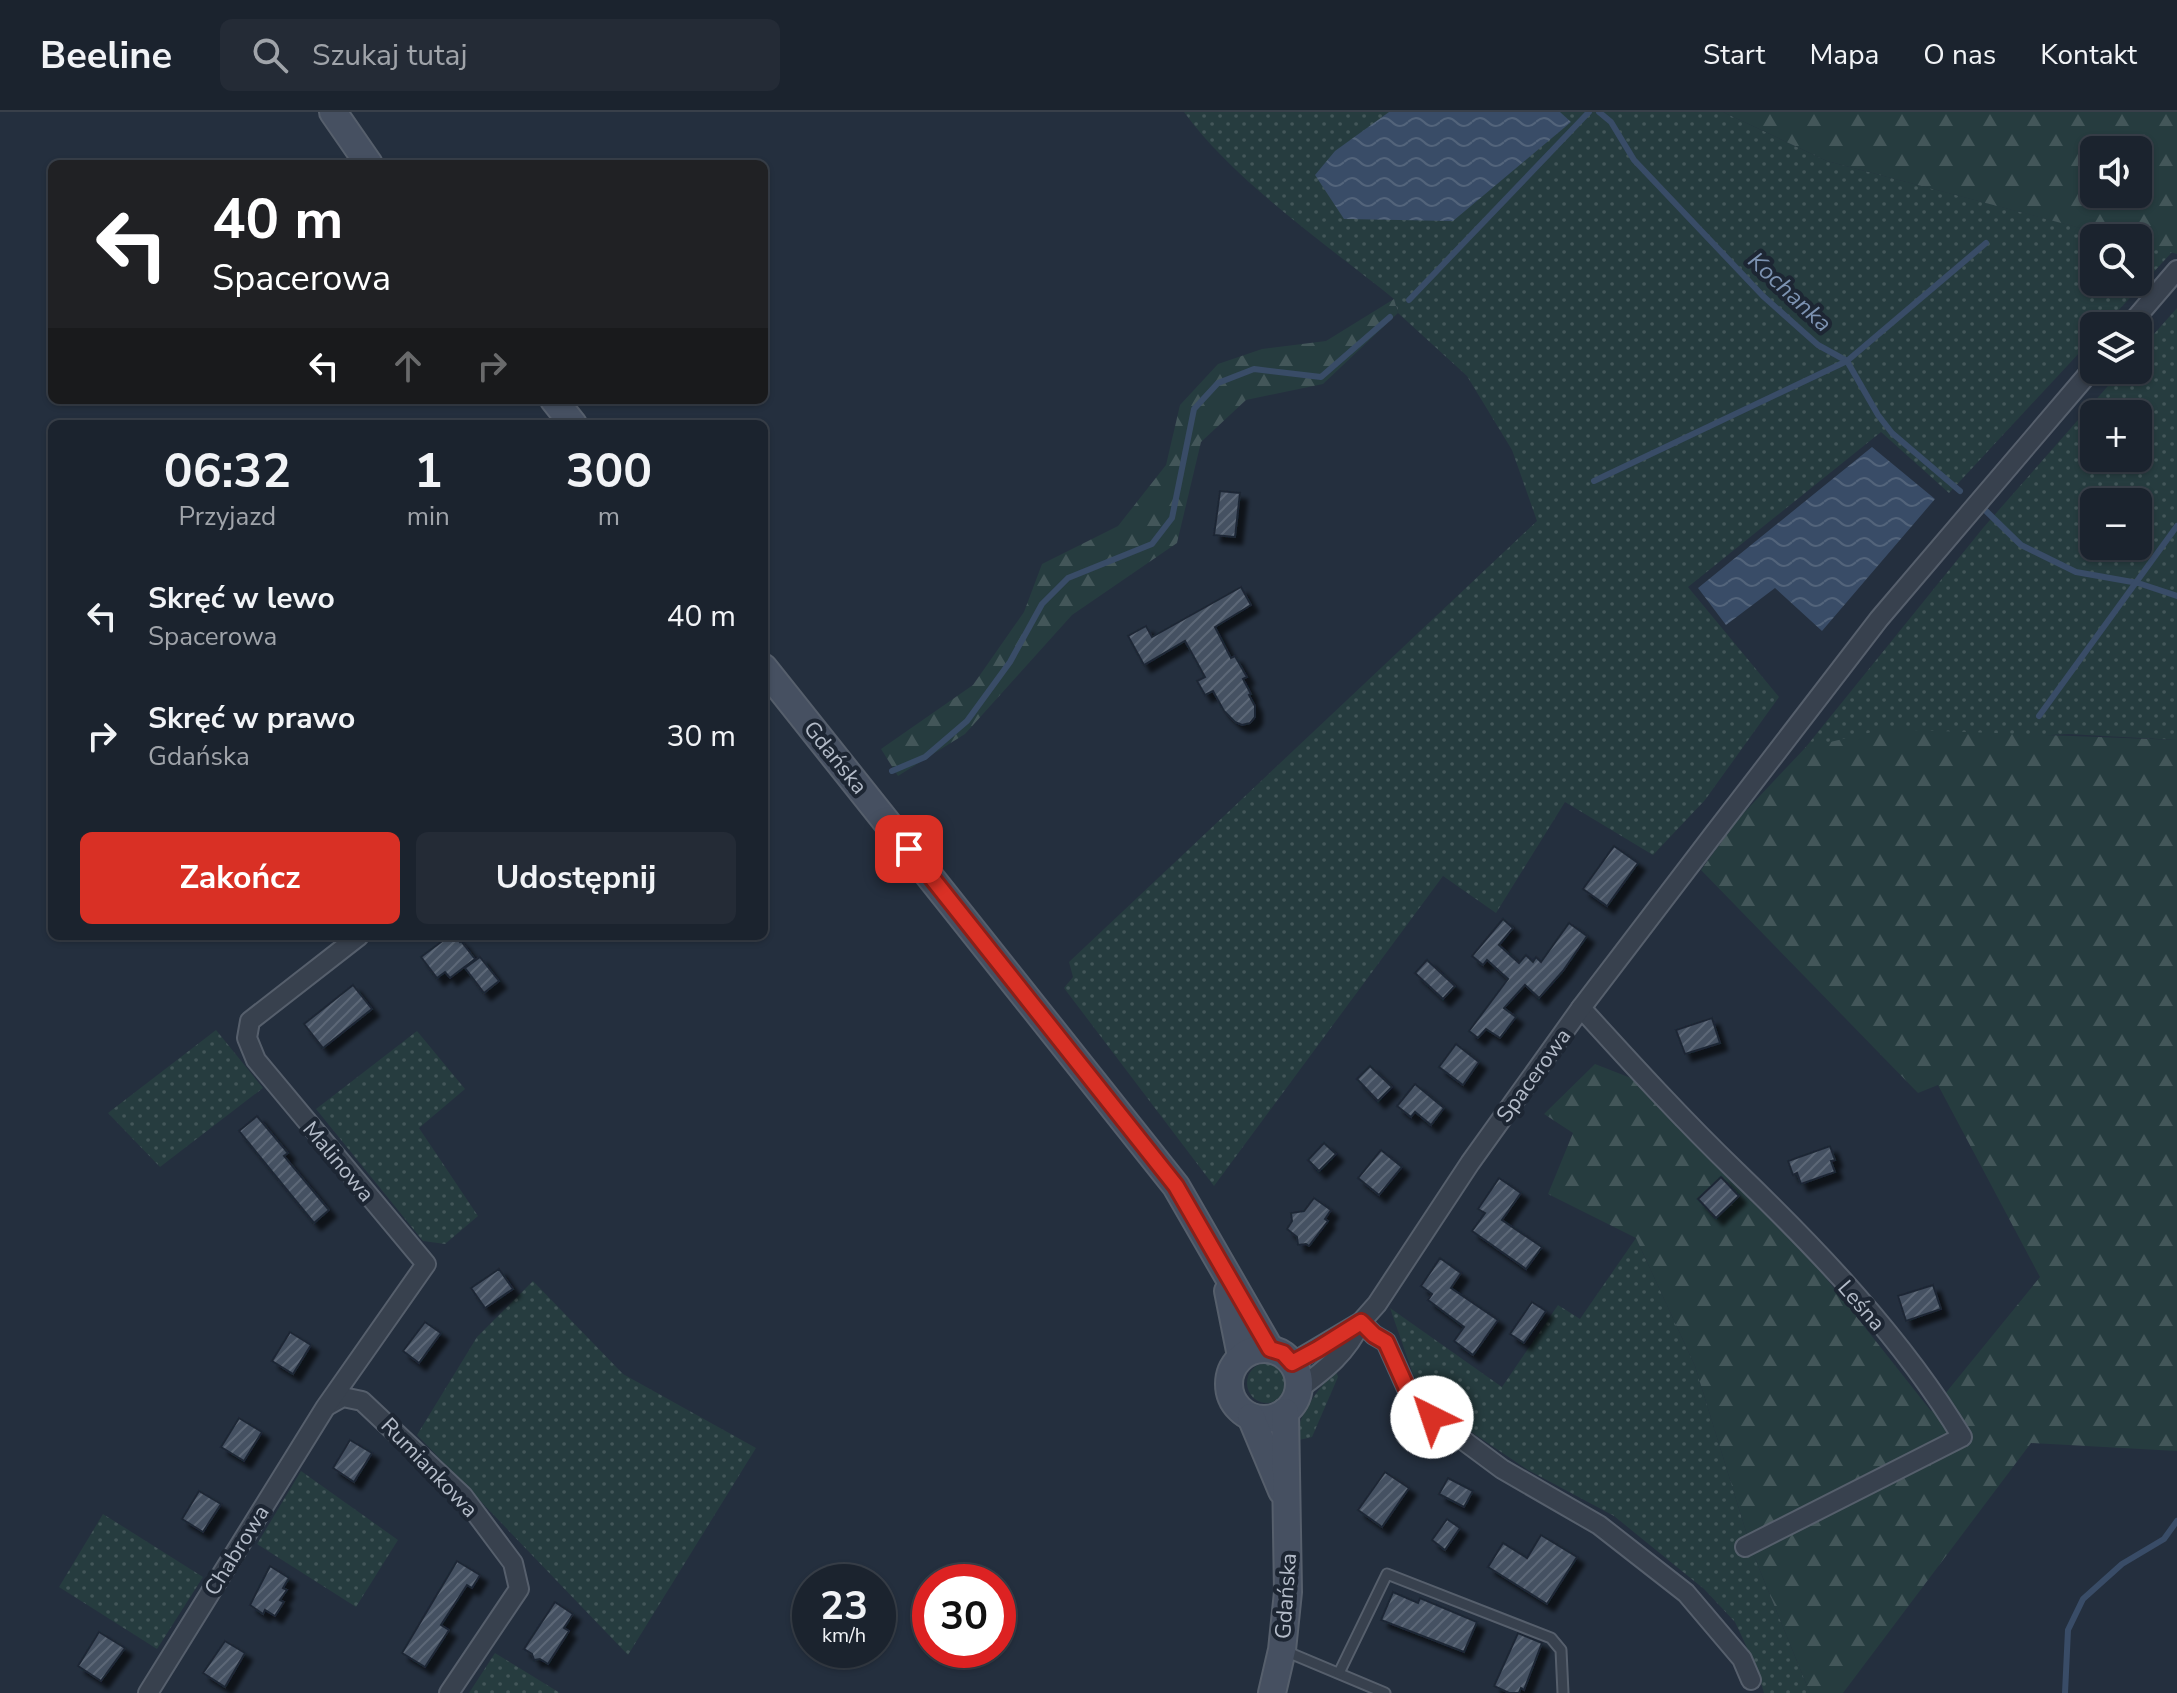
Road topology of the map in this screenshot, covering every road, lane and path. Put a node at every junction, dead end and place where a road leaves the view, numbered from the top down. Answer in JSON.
{"nodes":[{"id":1,"x":333,"y":112,"type":"edge"},
{"id":2,"x":366,"y":160,"type":"edge"},
{"id":3,"x":2177,"y":270,"type":"edge"},
{"id":4,"x":2141,"y":312,"type":"edge"},
{"id":5,"x":2080,"y":383,"type":"edge"},
{"id":6,"x":557,"y":404,"type":"edge"},
{"id":7,"x":570,"y":420,"type":"edge"},
{"id":8,"x":768,"y":673,"type":"edge"},
{"id":9,"x":354,"y":940,"type":"edge"},
{"id":10,"x":1581,"y":1008,"type":"junction"},
{"id":11,"x":1223,"y":1268,"type":"junction"},
{"id":12,"x":1361,"y":1322,"type":"junction"},
{"id":13,"x":1270,"y":1349,"type":"junction"},
{"id":14,"x":1241,"y":1356,"type":"junction"},
{"id":15,"x":1292,"y":1363,"type":"junction"},
{"id":16,"x":1299,"y":1389,"type":"junction"},
{"id":17,"x":325,"y":1408,"type":"junction"},
{"id":18,"x":1285,"y":1412,"type":"junction"},
{"id":19,"x":1251,"y":1417,"type":"junction"},
{"id":20,"x":1285,"y":1498,"type":"junction"},
{"id":21,"x":1745,"y":1547,"type":"dead end"},
{"id":22,"x":1282,"y":1650,"type":"junction"},
{"id":23,"x":1339,"y":1673,"type":"junction"},
{"id":24,"x":1751,"y":1680,"type":"dead end"},
{"id":25,"x":148,"y":1693,"type":"edge"},
{"id":26,"x":449,"y":1693,"type":"edge"},
{"id":27,"x":1272,"y":1693,"type":"edge"},
{"id":28,"x":1385,"y":1693,"type":"edge"},
{"id":29,"x":1563,"y":1693,"type":"edge"}],
"edges":[{"from":1,"to":2,"type":"main road"},
{"from":3,"to":4,"type":"street"},
{"from":5,"to":10,"type":"street","name":"Spacerowa"},
{"from":6,"to":7,"type":"main road"},
{"from":8,"to":11,"type":"main road","name":"Gdańska"},
{"from":9,"to":17,"type":"street","name":"Malinowa"},
{"from":10,"to":12,"type":"street","name":"Spacerowa"},
{"from":10,"to":21,"type":"street","name":"Leśna"},
{"from":11,"to":13,"type":"main road","name":"Gdańska"},
{"from":11,"to":14,"type":"main road","name":"Gdańska"},
{"from":12,"to":15,"type":"street","name":"Spacerowa"},
{"from":12,"to":16,"type":"street","name":"Spacerowa"},
{"from":12,"to":24,"type":"street"},
{"from":13,"to":14,"type":"main road"},
{"from":13,"to":15,"type":"main road"},
{"from":14,"to":19,"type":"main road"},
{"from":15,"to":16,"type":"main road"},
{"from":16,"to":18,"type":"main road"},
{"from":17,"to":25,"type":"street","name":"Chabrowa"},
{"from":17,"to":26,"type":"street","name":"Rumiankowa"},
{"from":18,"to":19,"type":"main road"},
{"from":18,"to":20,"type":"main road","name":"Gdańska"},
{"from":19,"to":20,"type":"main road","name":"Gdańska"},
{"from":20,"to":22,"type":"main road","name":"Gdańska"},
{"from":22,"to":23,"type":"lane"},
{"from":22,"to":27,"type":"main road","name":"Gdańska"},
{"from":23,"to":28,"type":"lane"},
{"from":23,"to":29,"type":"lane"}]}
